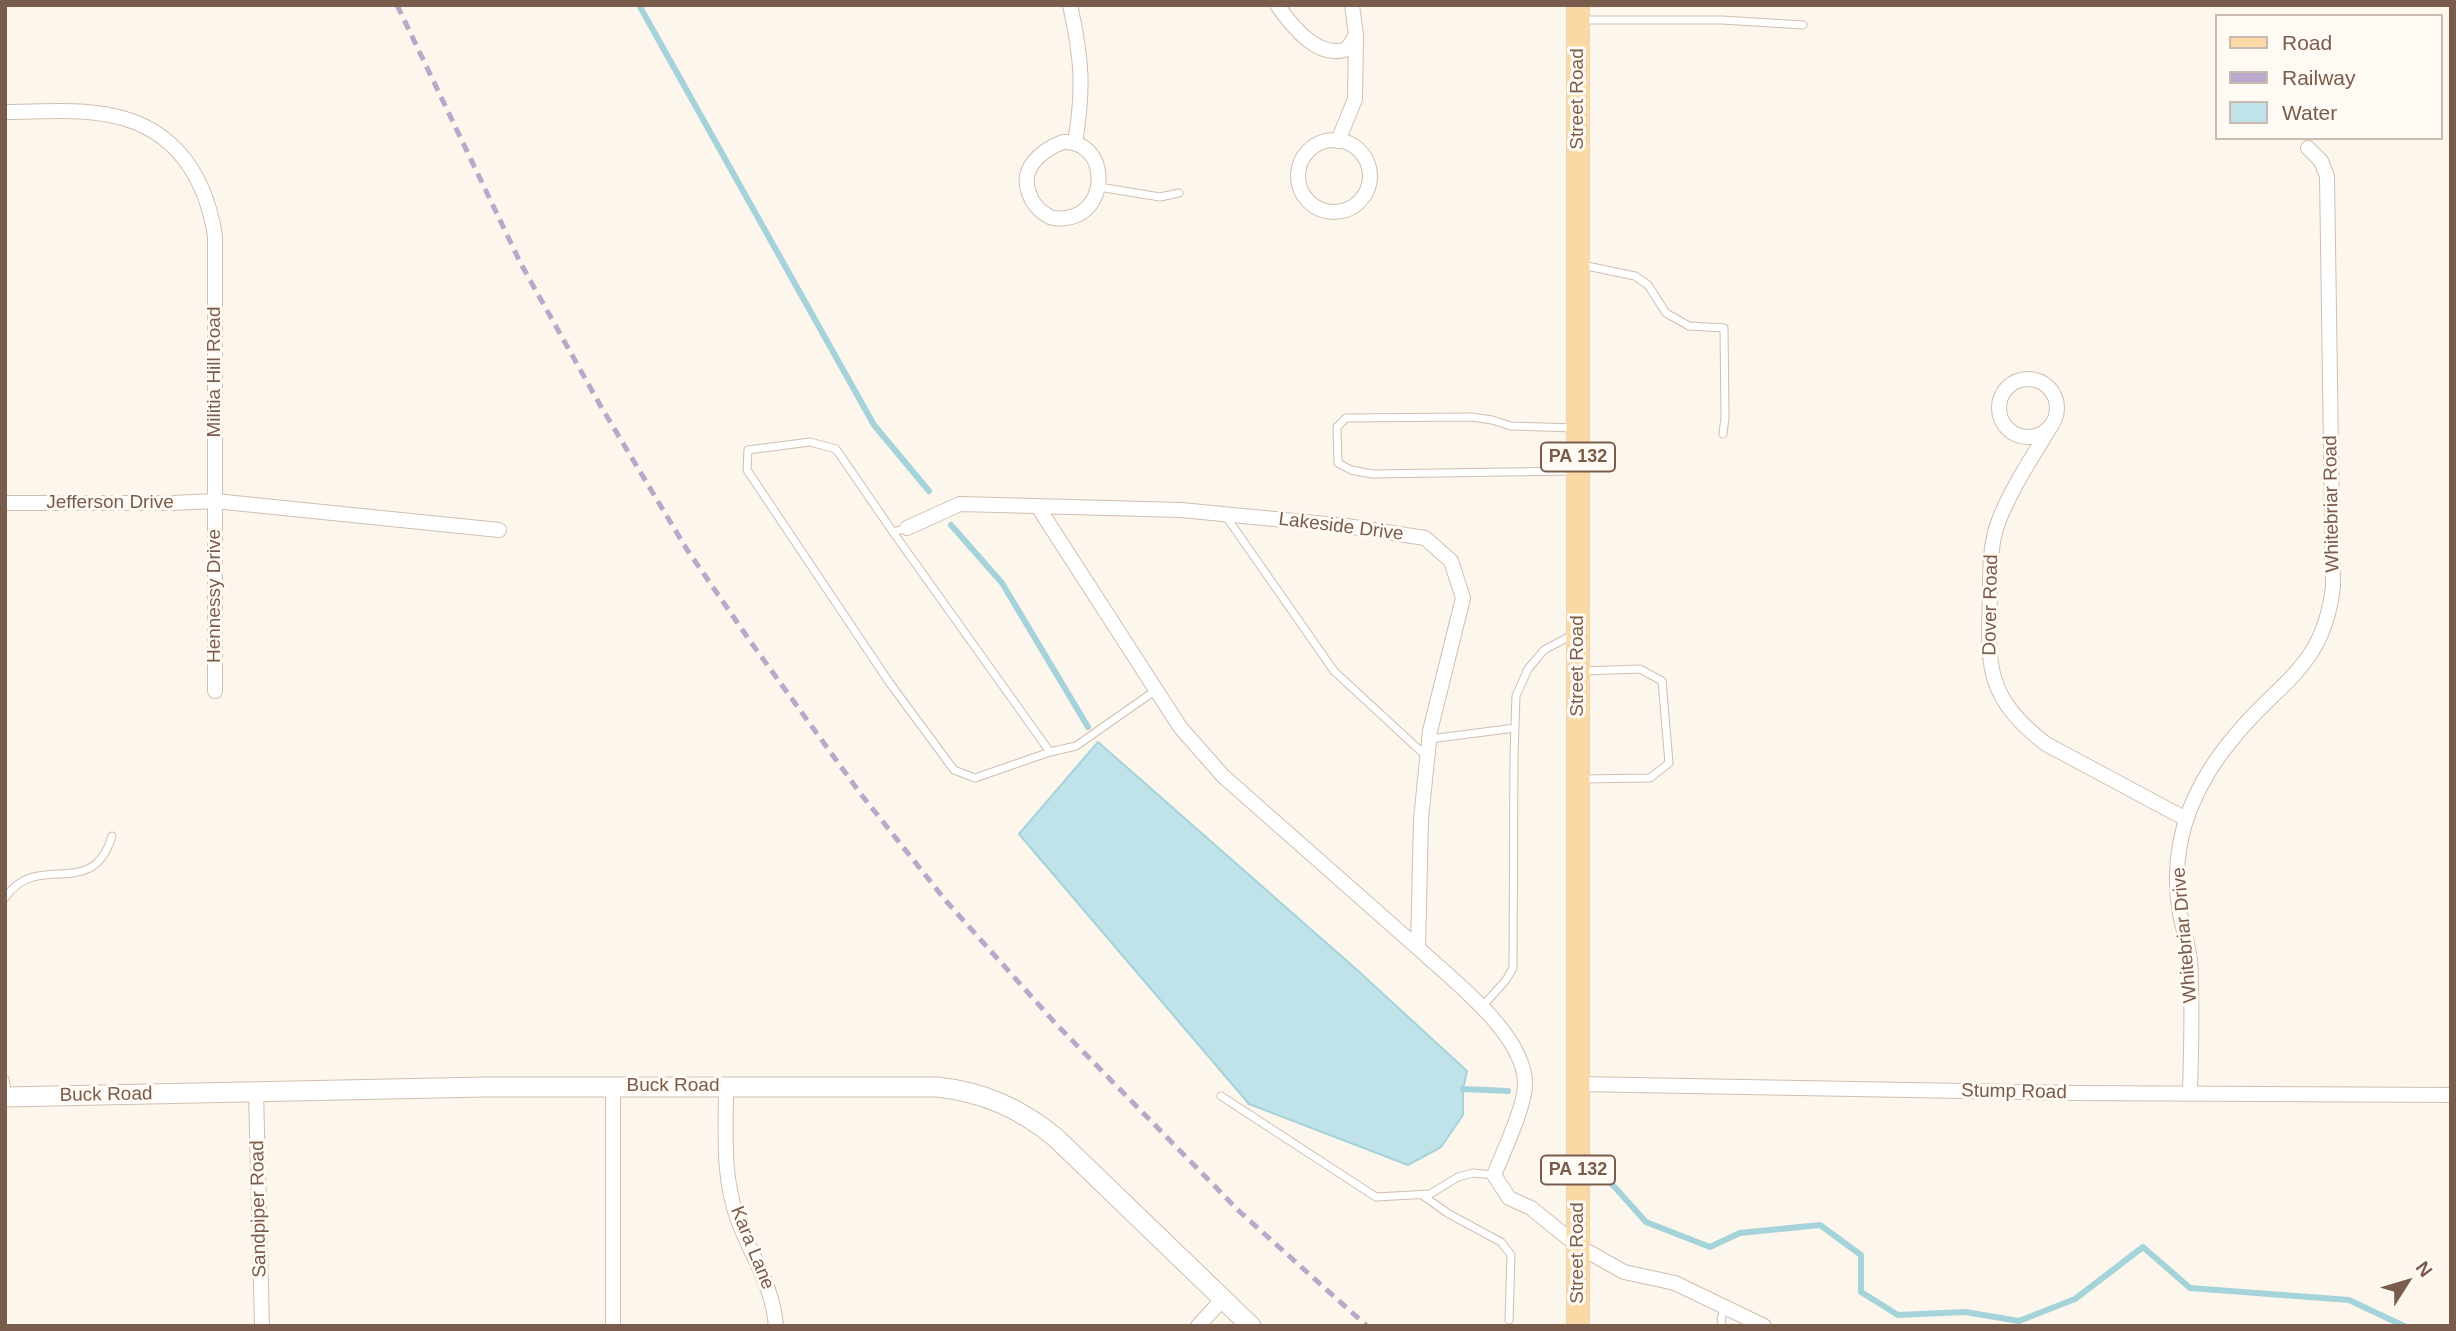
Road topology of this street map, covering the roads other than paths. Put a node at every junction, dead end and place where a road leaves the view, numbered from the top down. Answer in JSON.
{"nodes":[{"id":1,"x":1070,"y":5,"type":"edge"},
{"id":2,"x":1277,"y":5,"type":"edge"},
{"id":3,"x":1352,"y":5,"type":"edge"},
{"id":4,"x":1578,"y":13,"type":"edge"},
{"id":5,"x":1803,"y":25,"type":"dead end"},
{"id":6,"x":1356,"y":35,"type":"junction"},
{"id":7,"x":5,"y":112,"type":"edge"},
{"id":8,"x":1338,"y":141,"type":"junction"},
{"id":9,"x":1075,"y":143,"type":"junction"},
{"id":10,"x":2308,"y":148,"type":"dead end"},
{"id":11,"x":1099,"y":187,"type":"junction"},
{"id":12,"x":1179,"y":193,"type":"dead end"},
{"id":13,"x":1578,"y":264,"type":"junction"},
{"id":14,"x":2051,"y":426,"type":"junction"},
{"id":15,"x":1578,"y":428,"type":"junction"},
{"id":16,"x":1723,"y":434,"type":"dead end"},
{"id":17,"x":1578,"y":471,"type":"junction"},
{"id":18,"x":215,"y":501,"type":"junction"},
{"id":19,"x":5,"y":503,"type":"edge"},
{"id":20,"x":1038,"y":506,"type":"junction"},
{"id":21,"x":1225,"y":514,"type":"junction"},
{"id":22,"x":499,"y":530,"type":"dead end"},
{"id":23,"x":900,"y":530,"type":"junction"},
{"id":24,"x":1578,"y":632,"type":"junction"},
{"id":25,"x":1578,"y":671,"type":"junction"},
{"id":26,"x":1156,"y":690,"type":"junction"},
{"id":27,"x":215,"y":691,"type":"dead end"},
{"id":28,"x":1515,"y":728,"type":"junction"},
{"id":29,"x":1429,"y":739,"type":"junction"},
{"id":30,"x":1050,"y":752,"type":"junction"},
{"id":31,"x":1427,"y":757,"type":"junction"},
{"id":32,"x":1578,"y":779,"type":"junction"},
{"id":33,"x":2186,"y":819,"type":"junction"},
{"id":34,"x":112,"y":836,"type":"dead end"},
{"id":35,"x":5,"y":898,"type":"edge"},
{"id":36,"x":1418,"y":948,"type":"junction"},
{"id":37,"x":1481,"y":1008,"type":"junction"},
{"id":38,"x":1578,"y":1084,"type":"junction"},
{"id":39,"x":613,"y":1086,"type":"junction"},
{"id":40,"x":726,"y":1087,"type":"junction"},
{"id":41,"x":6,"y":1091,"type":"edge"},
{"id":42,"x":256,"y":1092,"type":"junction"},
{"id":43,"x":2190,"y":1093,"type":"junction"},
{"id":44,"x":2451,"y":1095,"type":"edge"},
{"id":45,"x":1221,"y":1096,"type":"dead end"},
{"id":46,"x":1494,"y":1175,"type":"junction"},
{"id":47,"x":1421,"y":1195,"type":"junction"},
{"id":48,"x":1578,"y":1246,"type":"junction"},
{"id":49,"x":1223,"y":1299,"type":"junction"},
{"id":50,"x":1725,"y":1307,"type":"junction"},
{"id":51,"x":1509,"y":1320,"type":"dead end"},
{"id":52,"x":262,"y":1326,"type":"edge"},
{"id":53,"x":613,"y":1326,"type":"edge"},
{"id":54,"x":776,"y":1326,"type":"edge"},
{"id":55,"x":1198,"y":1326,"type":"edge"},
{"id":56,"x":1251,"y":1326,"type":"edge"},
{"id":57,"x":1578,"y":1326,"type":"edge"},
{"id":58,"x":1722,"y":1326,"type":"edge"},
{"id":59,"x":1764,"y":1326,"type":"edge"}],
"edges":[{"from":1,"to":9,"type":"street"},
{"from":2,"to":6,"type":"street"},
{"from":3,"to":6,"type":"street"},
{"from":4,"to":5,"type":"lane"},
{"from":4,"to":13,"type":"main road","name":"Street Road","number":"PA 132"},
{"from":6,"to":8,"type":"street"},
{"from":7,"to":18,"type":"street","name":"Militia Hill Road"},
{"from":8,"to":8,"type":"street"},
{"from":9,"to":11,"type":"street"},
{"from":9,"to":11,"type":"street"},
{"from":10,"to":33,"type":"street","name":"Whitebriar Road"},
{"from":11,"to":12,"type":"lane"},
{"from":13,"to":15,"type":"main road","name":"Street Road","number":"PA 132"},
{"from":13,"to":16,"type":"lane"},
{"from":14,"to":14,"type":"street","name":"Dover Road"},
{"from":14,"to":33,"type":"street","name":"Dover Road"},
{"from":15,"to":17,"type":"main road","name":"Street Road","number":"PA 132"},
{"from":15,"to":17,"type":"lane"},
{"from":17,"to":24,"type":"main road","name":"Street Road","number":"PA 132"},
{"from":18,"to":19,"type":"street","name":"Jefferson Drive"},
{"from":18,"to":22,"type":"street"},
{"from":18,"to":27,"type":"street","name":"Hennessy Drive"},
{"from":20,"to":21,"type":"street","name":"Lakeside Drive"},
{"from":20,"to":23,"type":"street","name":"Lakeside Drive"},
{"from":20,"to":26,"type":"street"},
{"from":21,"to":29,"type":"street","name":"Lakeside Drive"},
{"from":21,"to":31,"type":"lane"},
{"from":23,"to":30,"type":"lane"},
{"from":23,"to":30,"type":"lane"},
{"from":24,"to":25,"type":"main road","name":"Street Road","number":"PA 132"},
{"from":24,"to":28,"type":"lane"},
{"from":25,"to":32,"type":"main road","name":"Street Road","number":"PA 132"},
{"from":25,"to":32,"type":"lane"},
{"from":26,"to":30,"type":"lane"},
{"from":26,"to":36,"type":"street"},
{"from":28,"to":29,"type":"lane"},
{"from":28,"to":37,"type":"lane"},
{"from":29,"to":31,"type":"street","name":"Lakeside Drive"},
{"from":31,"to":36,"type":"street","name":"Lakeside Drive"},
{"from":32,"to":38,"type":"main road","name":"Street Road","number":"PA 132"},
{"from":33,"to":43,"type":"street","name":"Whitebriar Drive"},
{"from":34,"to":35,"type":"lane"},
{"from":36,"to":37,"type":"street"},
{"from":37,"to":46,"type":"street"},
{"from":38,"to":43,"type":"street","name":"Stump Road"},
{"from":38,"to":48,"type":"main road","name":"Street Road","number":"PA 132"},
{"from":39,"to":40,"type":"street","name":"Buck Road"},
{"from":39,"to":42,"type":"street","name":"Buck Road"},
{"from":39,"to":53,"type":"street"},
{"from":40,"to":49,"type":"street","name":"Buck Road"},
{"from":40,"to":54,"type":"street","name":"Kara Lane"},
{"from":41,"to":42,"type":"street","name":"Buck Road"},
{"from":42,"to":52,"type":"street","name":"Sandpiper Road"},
{"from":43,"to":44,"type":"street","name":"Stump Road"},
{"from":45,"to":47,"type":"lane"},
{"from":46,"to":47,"type":"lane"},
{"from":46,"to":48,"type":"street"},
{"from":47,"to":51,"type":"lane"},
{"from":48,"to":50,"type":"street"},
{"from":48,"to":57,"type":"main road","name":"Street Road","number":"PA 132"},
{"from":49,"to":55,"type":"street"},
{"from":49,"to":56,"type":"street","name":"Buck Road"},
{"from":50,"to":58,"type":"lane"},
{"from":50,"to":59,"type":"street"}]}
